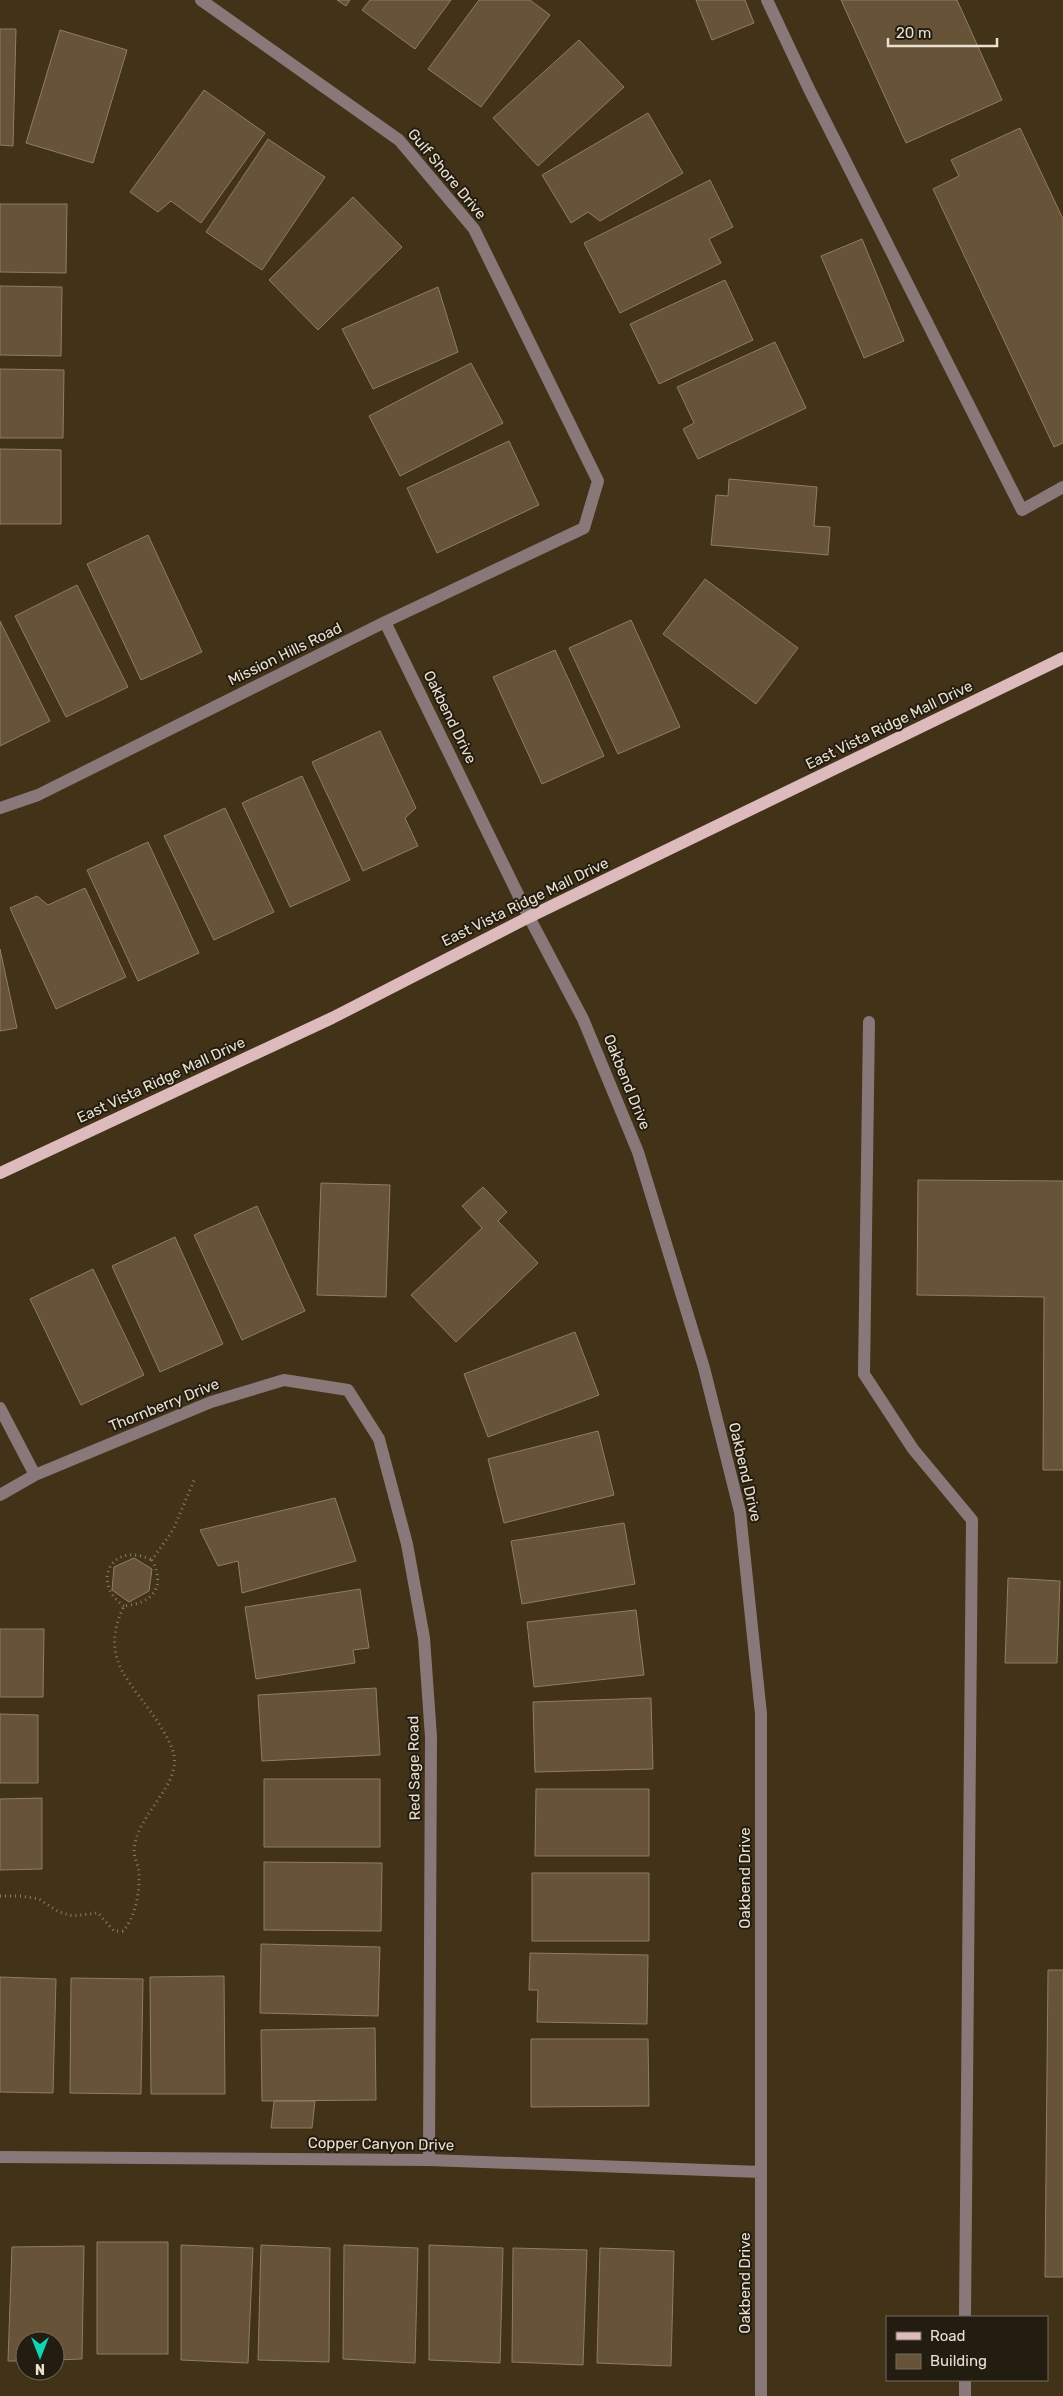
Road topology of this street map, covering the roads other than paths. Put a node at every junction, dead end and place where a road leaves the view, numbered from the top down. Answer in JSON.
{"nodes":[{"id":1,"x":201,"y":0,"type":"edge"},
{"id":2,"x":767,"y":0,"type":"edge"},
{"id":3,"x":1063,"y":487,"type":"edge"},
{"id":4,"x":584,"y":528,"type":"joint"},
{"id":5,"x":385,"y":622,"type":"junction"},
{"id":6,"x":1063,"y":658,"type":"edge"},
{"id":7,"x":0,"y":808,"type":"edge"},
{"id":8,"x":529,"y":917,"type":"junction"},
{"id":9,"x":869,"y":1022,"type":"dead end"},
{"id":10,"x":0,"y":1173,"type":"edge"},
{"id":11,"x":348,"y":1390,"type":"joint"},
{"id":12,"x":0,"y":1408,"type":"edge"},
{"id":13,"x":34,"y":1475,"type":"junction"},
{"id":14,"x":0,"y":1495,"type":"edge"},
{"id":15,"x":0,"y":2157,"type":"edge"},
{"id":16,"x":429,"y":2160,"type":"junction"},
{"id":17,"x":762,"y":2172,"type":"junction"},
{"id":18,"x":965,"y":2316,"type":"edge"},
{"id":19,"x":965,"y":2381,"type":"edge"},
{"id":20,"x":762,"y":2396,"type":"edge"},
{"id":21,"x":965,"y":2396,"type":"edge"}],
"edges":[{"from":1,"to":4,"type":"street","name":"Gulf Shore Drive"},
{"from":2,"to":3,"type":"street"},
{"from":4,"to":5,"type":"street","name":"Mission Hills Road"},
{"from":5,"to":7,"type":"street","name":"Mission Hills Road"},
{"from":5,"to":8,"type":"street","name":"Oakbend Drive"},
{"from":6,"to":8,"type":"main road","name":"East Vista Ridge Mall Drive"},
{"from":8,"to":10,"type":"main road","name":"East Vista Ridge Mall Drive"},
{"from":8,"to":17,"type":"street","name":"Oakbend Drive"},
{"from":9,"to":18,"type":"street"},
{"from":11,"to":13,"type":"street","name":"Thornberry Drive"},
{"from":11,"to":16,"type":"street","name":"Red Sage Road"},
{"from":12,"to":13,"type":"street"},
{"from":13,"to":14,"type":"street","name":"Thornberry Drive"},
{"from":15,"to":16,"type":"street","name":"Copper Canyon Drive"},
{"from":16,"to":17,"type":"street","name":"Copper Canyon Drive"},
{"from":17,"to":20,"type":"street","name":"Oakbend Drive"},
{"from":19,"to":21,"type":"street"}]}
